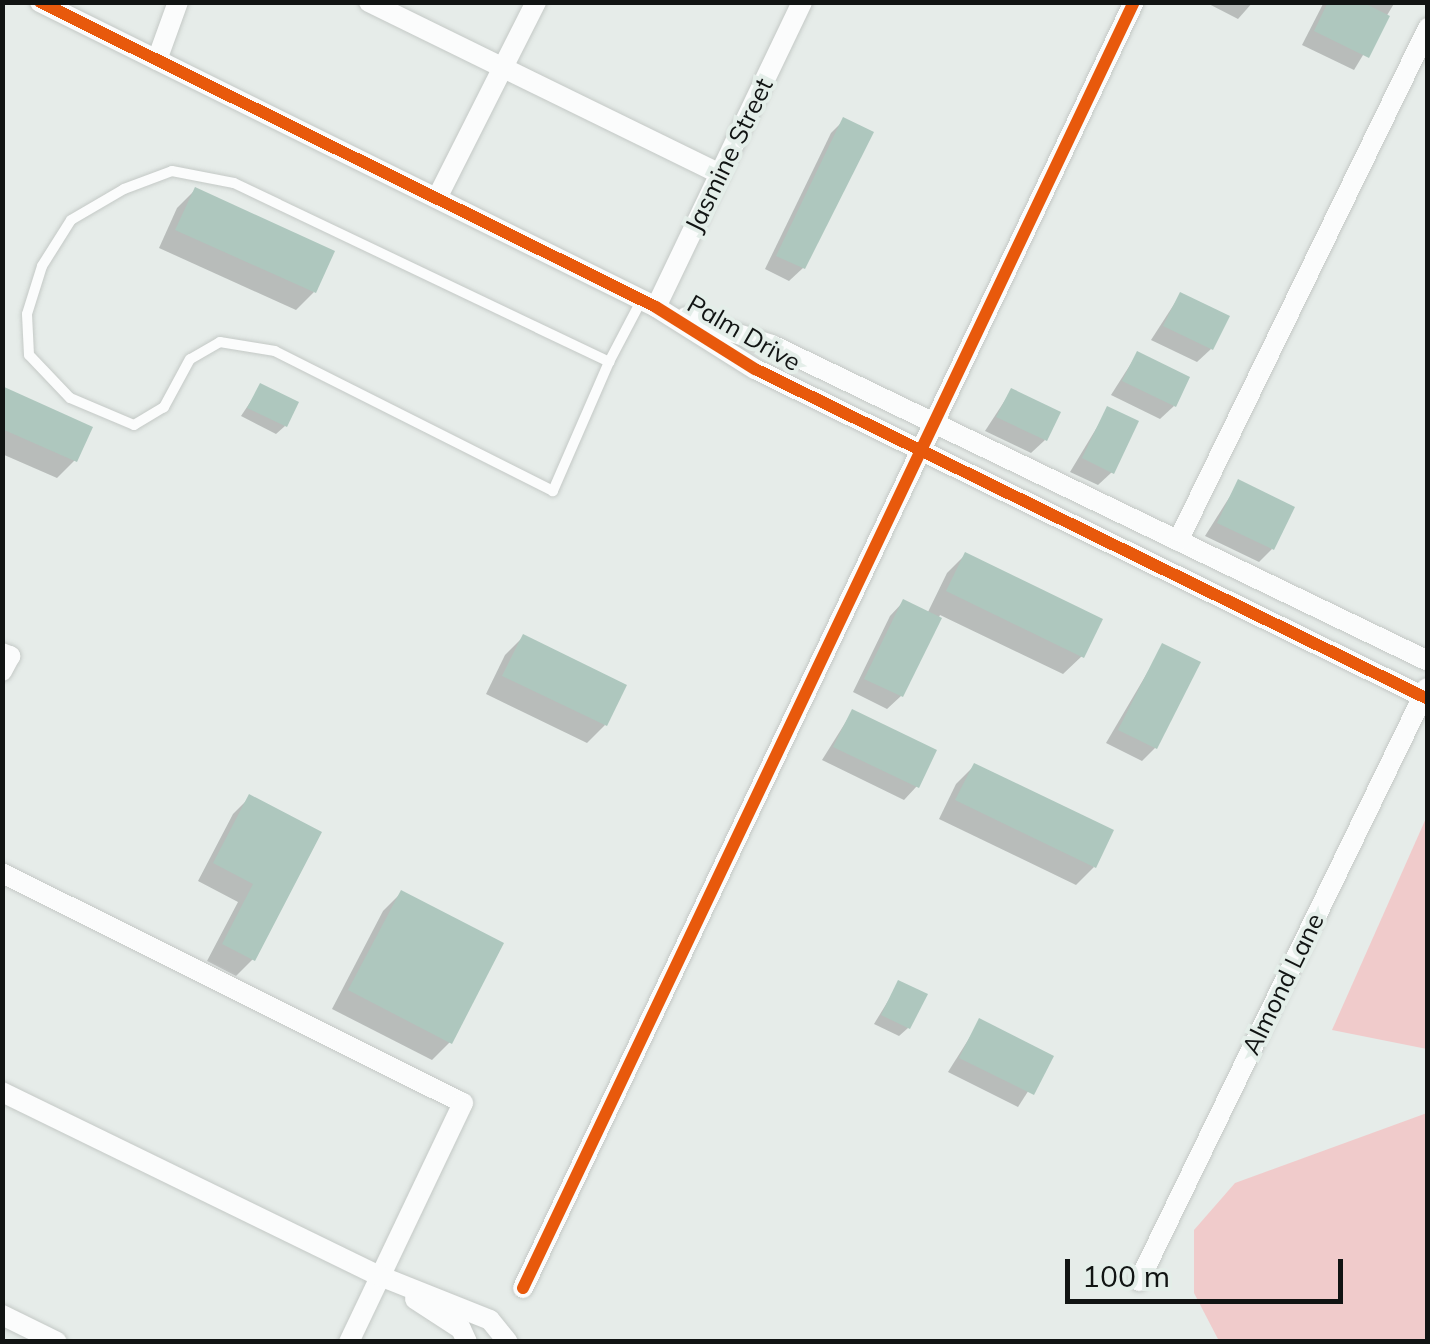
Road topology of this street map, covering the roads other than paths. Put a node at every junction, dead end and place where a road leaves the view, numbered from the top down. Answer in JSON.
{"nodes":[{"id":1,"x":40,"y":2,"type":"edge"},
{"id":2,"x":178,"y":2,"type":"edge"},
{"id":3,"x":370,"y":2,"type":"edge"},
{"id":4,"x":536,"y":2,"type":"edge"},
{"id":5,"x":802,"y":2,"type":"edge"},
{"id":6,"x":1134,"y":2,"type":"edge"},
{"id":7,"x":1428,"y":28,"type":"edge"},
{"id":8,"x":157,"y":60,"type":"junction"},
{"id":9,"x":503,"y":68,"type":"junction"},
{"id":10,"x":720,"y":174,"type":"junction"},
{"id":11,"x":436,"y":198,"type":"junction"},
{"id":12,"x":649,"y":303,"type":"junction"},
{"id":13,"x":609,"y":362,"type":"junction"},
{"id":14,"x":930,"y":421,"type":"junction"},
{"id":15,"x":922,"y":452,"type":"junction"},
{"id":16,"x":1178,"y":541,"type":"junction"},
{"id":17,"x":2,"y":652,"type":"edge"},
{"id":18,"x":1428,"y":661,"type":"edge"},
{"id":19,"x":2,"y":672,"type":"edge"},
{"id":20,"x":1426,"y":694,"type":"edge"},
{"id":21,"x":2,"y":873,"type":"edge"},
{"id":22,"x":2,"y":1092,"type":"edge"},
{"id":23,"x":380,"y":1276,"type":"junction"},
{"id":24,"x":1139,"y":1281,"type":"dead end"},
{"id":25,"x":522,"y":1288,"type":"dead end"},
{"id":26,"x":2,"y":1316,"type":"edge"},
{"id":27,"x":57,"y":1342,"type":"edge"},
{"id":28,"x":349,"y":1342,"type":"edge"},
{"id":29,"x":467,"y":1342,"type":"edge"},
{"id":30,"x":508,"y":1342,"type":"edge"}],
"edges":[{"from":1,"to":8,"type":"street","name":"Palm Drive"},
{"from":2,"to":8,"type":"street"},
{"from":3,"to":9,"type":"street"},
{"from":4,"to":9,"type":"street"},
{"from":5,"to":10,"type":"street","name":"Jasmine Street"},
{"from":6,"to":14,"type":"street"},
{"from":7,"to":16,"type":"street"},
{"from":8,"to":11,"type":"street","name":"Palm Drive"},
{"from":9,"to":10,"type":"street"},
{"from":9,"to":11,"type":"street"},
{"from":10,"to":12,"type":"street","name":"Jasmine Street"},
{"from":11,"to":12,"type":"street","name":"Palm Drive"},
{"from":12,"to":13,"type":"lane"},
{"from":12,"to":14,"type":"street","name":"Palm Drive"},
{"from":12,"to":15,"type":"street","name":"Palm Drive"},
{"from":13,"to":13,"type":"lane"},
{"from":14,"to":15,"type":"street"},
{"from":14,"to":16,"type":"street","name":"Palm Drive"},
{"from":15,"to":20,"type":"street","name":"Palm Drive"},
{"from":15,"to":25,"type":"street"},
{"from":16,"to":18,"type":"street","name":"Palm Drive"},
{"from":17,"to":19,"type":"street"},
{"from":20,"to":24,"type":"street","name":"Almond Lane"},
{"from":21,"to":23,"type":"street"},
{"from":22,"to":23,"type":"street"},
{"from":23,"to":28,"type":"street"},
{"from":23,"to":29,"type":"street"},
{"from":23,"to":30,"type":"street"},
{"from":26,"to":27,"type":"street"}]}
